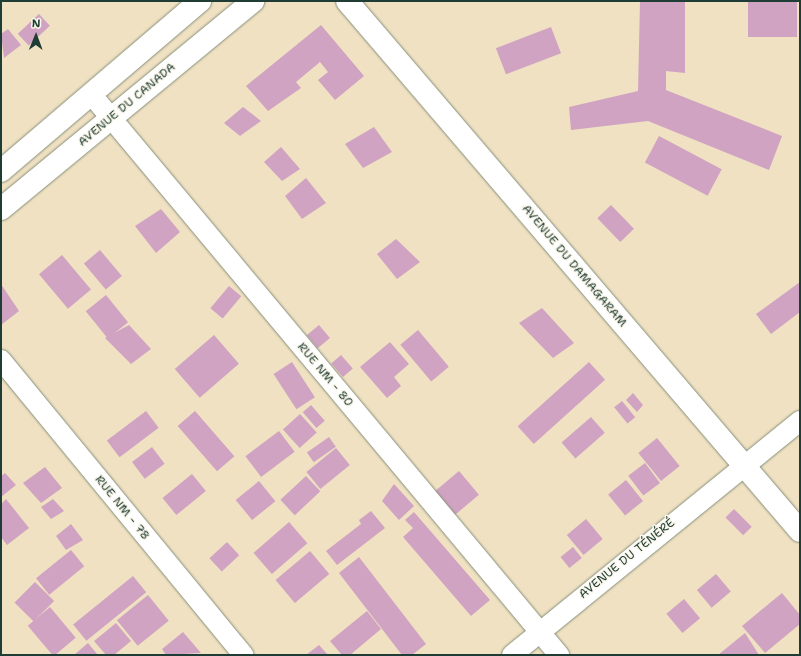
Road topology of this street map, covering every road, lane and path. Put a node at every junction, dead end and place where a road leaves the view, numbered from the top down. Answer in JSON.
{"nodes":[{"id":1,"x":200,"y":1,"type":"edge"},
{"id":2,"x":253,"y":1,"type":"edge"},
{"id":3,"x":347,"y":1,"type":"edge"},
{"id":4,"x":91,"y":94,"type":"junction"},
{"id":5,"x":110,"y":119,"type":"junction"},
{"id":6,"x":1,"y":171,"type":"edge"},
{"id":7,"x":1,"y":209,"type":"edge"},
{"id":8,"x":1,"y":360,"type":"edge"},
{"id":9,"x":800,"y":421,"type":"edge"},
{"id":10,"x":743,"y":464,"type":"junction"},
{"id":11,"x":800,"y":531,"type":"edge"},
{"id":12,"x":539,"y":632,"type":"junction"},
{"id":13,"x":243,"y":655,"type":"edge"},
{"id":14,"x":512,"y":655,"type":"edge"},
{"id":15,"x":559,"y":655,"type":"edge"}],
"edges":[{"from":1,"to":4,"type":"street"},
{"from":2,"to":5,"type":"street","name":"AVENUE DU CANADA"},
{"from":3,"to":10,"type":"street","name":"AVENUE DU DAMAGARAM"},
{"from":4,"to":5,"type":"street","name":"RUE NM - 80"},
{"from":4,"to":6,"type":"street"},
{"from":5,"to":7,"type":"street","name":"AVENUE DU CANADA"},
{"from":5,"to":12,"type":"street","name":"RUE NM - 80"},
{"from":8,"to":13,"type":"street","name":"RUE NM - 78"},
{"from":9,"to":10,"type":"street","name":"AVENUE DU TÉNÉRÉ"},
{"from":10,"to":11,"type":"street","name":"AVENUE DU DAMAGARAM"},
{"from":10,"to":12,"type":"street","name":"AVENUE DU TÉNÉRÉ"},
{"from":12,"to":14,"type":"street","name":"AVENUE DU TÉNÉRÉ"},
{"from":12,"to":15,"type":"street","name":"RUE NM - 80"}]}
